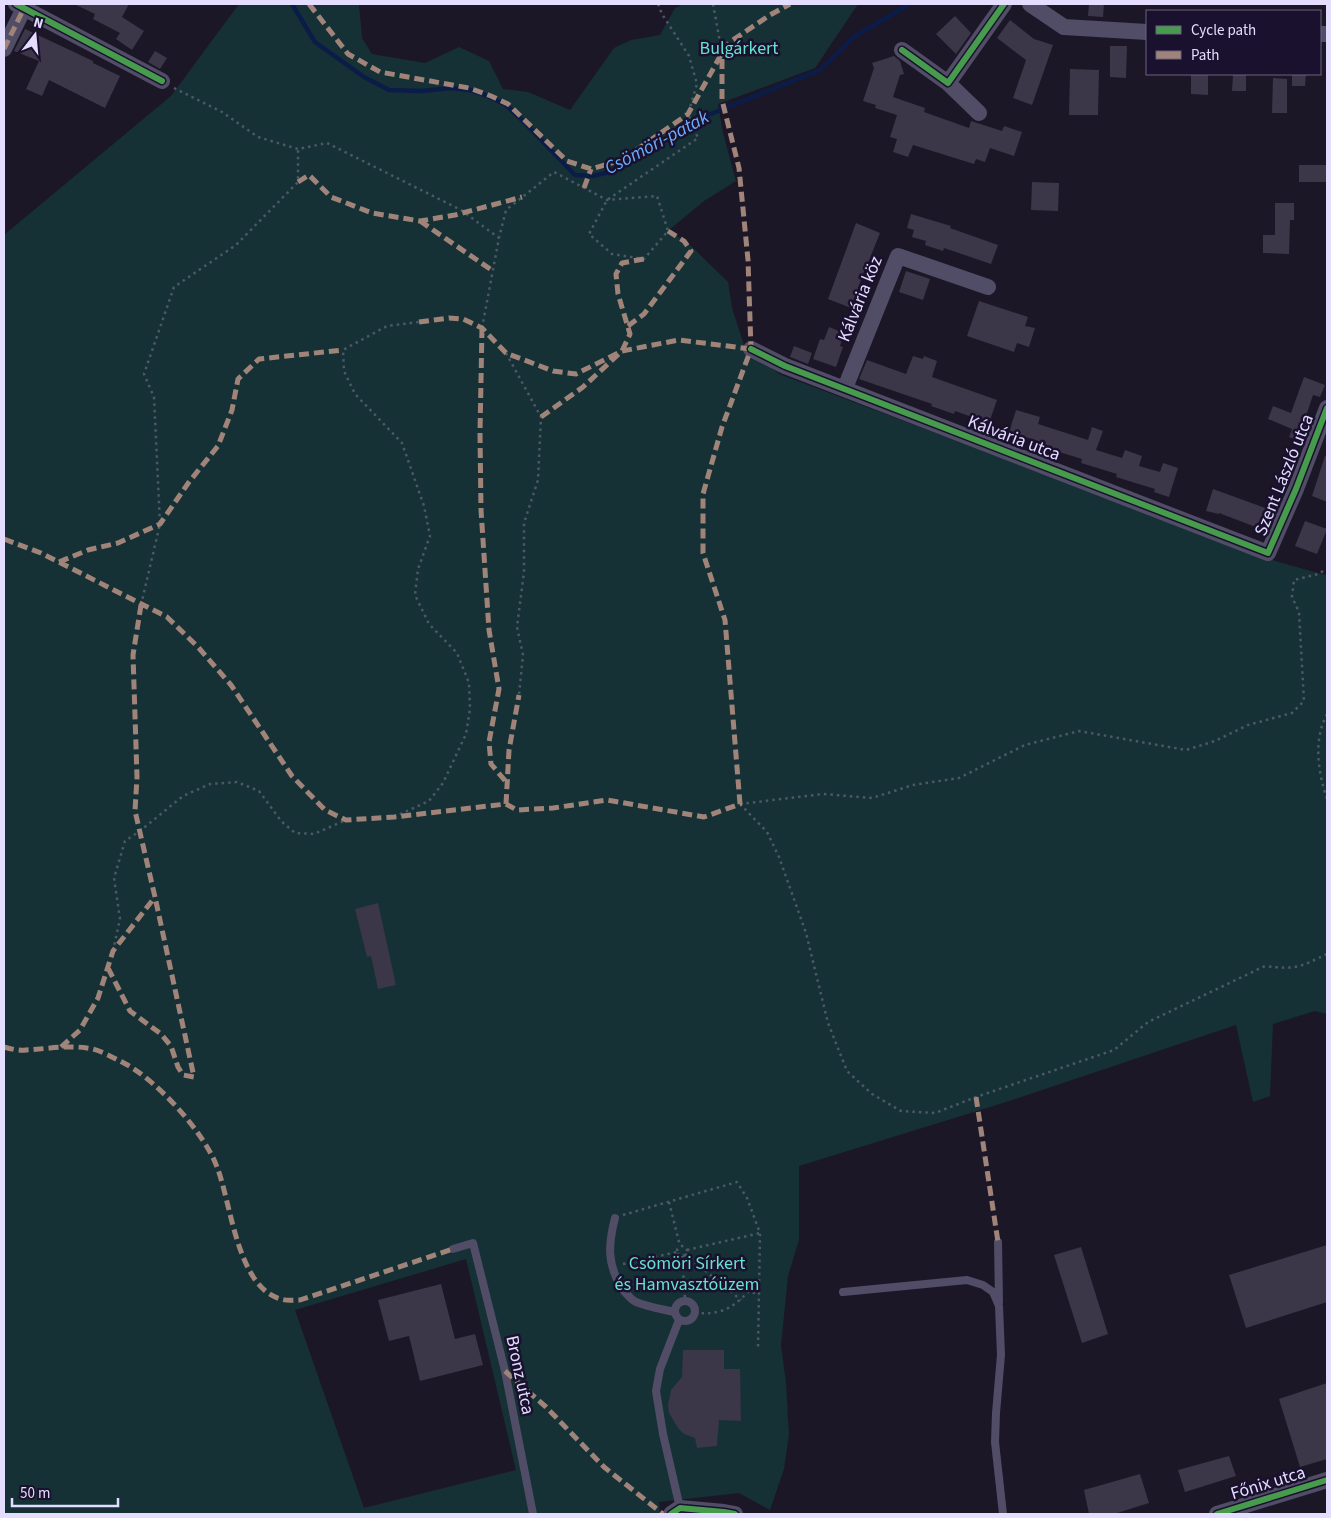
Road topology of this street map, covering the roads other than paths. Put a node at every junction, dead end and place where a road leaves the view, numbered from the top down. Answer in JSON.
{"nodes":[{"id":1,"x":1004,"y":4,"type":"edge"},
{"id":2,"x":1030,"y":4,"type":"edge"},
{"id":3,"x":20,"y":6,"type":"edge"},
{"id":4,"x":1146,"y":32,"type":"edge"},
{"id":5,"x":4,"y":49,"type":"edge"},
{"id":6,"x":902,"y":50,"type":"dead end"},
{"id":7,"x":162,"y":81,"type":"dead end"},
{"id":8,"x":948,"y":83,"type":"junction"},
{"id":9,"x":979,"y":113,"type":"dead end"},
{"id":10,"x":988,"y":288,"type":"dead end"},
{"id":11,"x":751,"y":349,"type":"dead end"},
{"id":12,"x":845,"y":388,"type":"junction"},
{"id":13,"x":1327,"y":408,"type":"edge"},
{"id":14,"x":1268,"y":553,"type":"joint"},
{"id":15,"x":615,"y":1218,"type":"road end"},
{"id":16,"x":998,"y":1242,"type":"dead end"},
{"id":17,"x":453,"y":1249,"type":"dead end"},
{"id":18,"x":843,"y":1292,"type":"dead end"},
{"id":19,"x":999,"y":1306,"type":"junction"},
{"id":20,"x":674,"y":1312,"type":"junction"},
{"id":21,"x":679,"y":1320,"type":"junction"},
{"id":22,"x":1327,"y":1480,"type":"edge"},
{"id":23,"x":675,"y":1511,"type":"edge"},
{"id":24,"x":533,"y":1514,"type":"edge"},
{"id":25,"x":735,"y":1514,"type":"edge"},
{"id":26,"x":1003,"y":1514,"type":"edge"},
{"id":27,"x":1217,"y":1514,"type":"edge"}],
"edges":[{"from":1,"to":8,"type":"street"},
{"from":2,"to":4,"type":"street"},
{"from":3,"to":5,"type":"street"},
{"from":3,"to":7,"type":"street"},
{"from":6,"to":8,"type":"street"},
{"from":8,"to":9,"type":"street"},
{"from":10,"to":12,"type":"street","name":"Kálvária köz"},
{"from":11,"to":12,"type":"street","name":"Kálvária utca"},
{"from":12,"to":14,"type":"street","name":"Kálvária utca"},
{"from":13,"to":14,"type":"street","name":"Szent László utca"},
{"from":15,"to":20,"type":"lane"},
{"from":16,"to":19,"type":"lane"},
{"from":17,"to":24,"type":"lane","name":"Bronz utca"},
{"from":18,"to":19,"type":"lane"},
{"from":19,"to":26,"type":"lane"},
{"from":20,"to":21,"type":"lane"},
{"from":20,"to":21,"type":"lane"},
{"from":21,"to":23,"type":"lane"},
{"from":22,"to":27,"type":"street","name":"Főnix utca"},
{"from":23,"to":25,"type":"street"}]}
